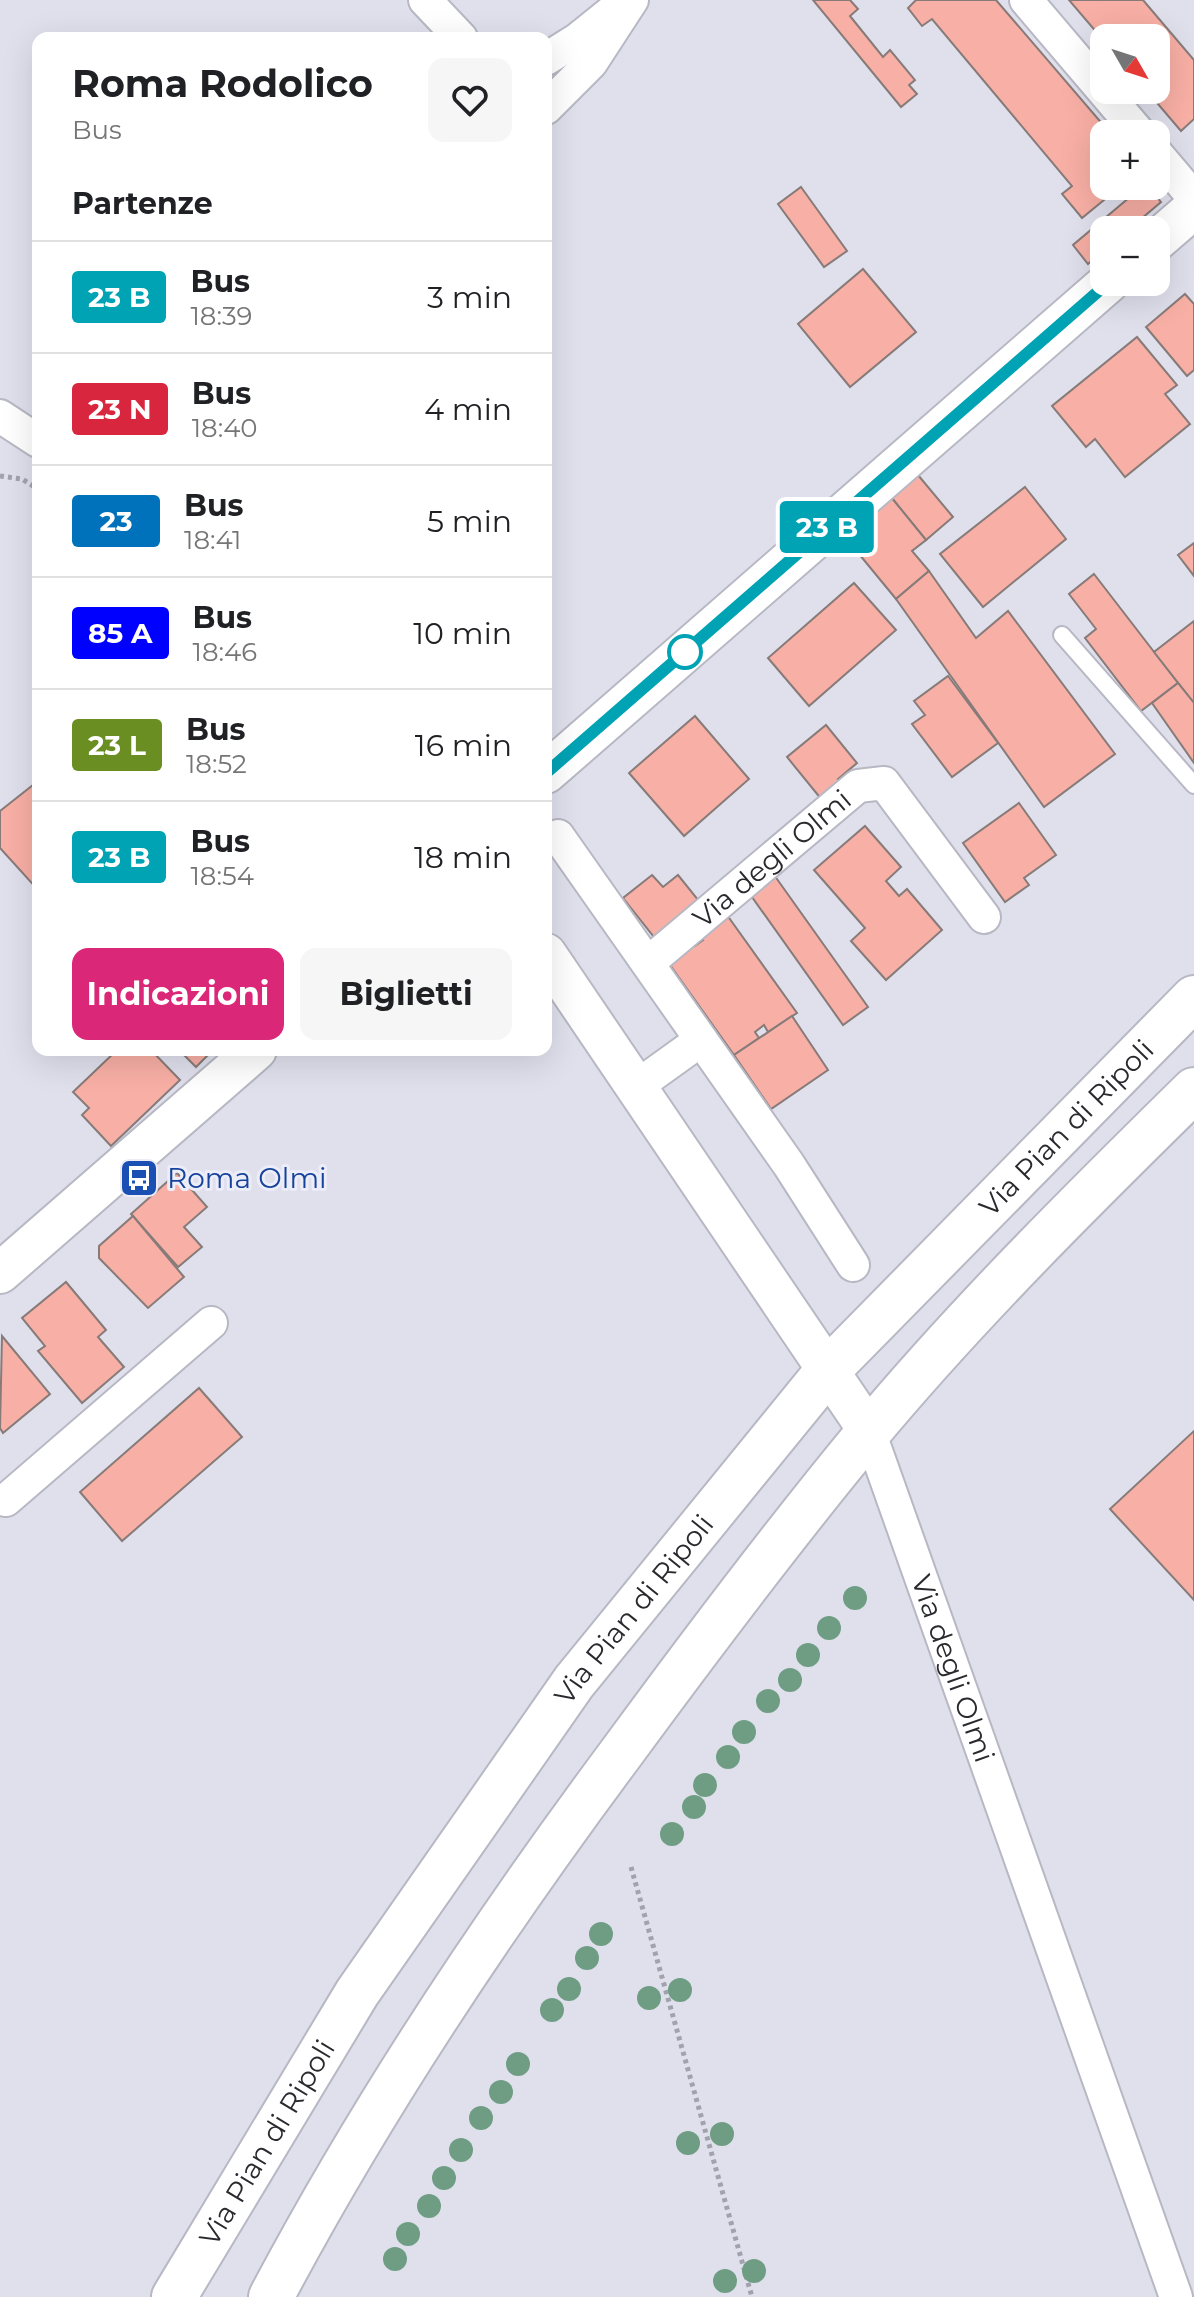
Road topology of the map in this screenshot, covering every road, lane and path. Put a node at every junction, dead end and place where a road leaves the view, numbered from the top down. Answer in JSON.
{"nodes":[{"id":1,"x":425,"y":0,"type":"edge"},
{"id":2,"x":625,"y":0,"type":"edge"},
{"id":3,"x":632,"y":0,"type":"edge"},
{"id":4,"x":1026,"y":0,"type":"edge"},
{"id":5,"x":455,"y":32,"type":"edge"},
{"id":6,"x":552,"y":55,"type":"edge"},
{"id":7,"x":552,"y":102,"type":"edge"},
{"id":8,"x":1128,"y":120,"type":"edge"},
{"id":9,"x":1170,"y":170,"type":"edge"},
{"id":10,"x":1194,"y":198,"type":"edge"},
{"id":11,"x":1194,"y":208,"type":"edge"},
{"id":12,"x":1170,"y":229,"type":"edge"},
{"id":13,"x":1093,"y":296,"type":"edge"},
{"id":14,"x":0,"y":416,"type":"edge"},
{"id":15,"x":32,"y":437,"type":"edge"},
{"id":16,"x":0,"y":476,"type":"edge"},
{"id":17,"x":32,"y":485,"type":"edge"},
{"id":18,"x":1062,"y":635,"type":"dead end"},
{"id":19,"x":552,"y":768,"type":"edge"},
{"id":20,"x":1194,"y":785,"type":"edge"},
{"id":21,"x":558,"y":836,"type":"dead end"},
{"id":22,"x":984,"y":917,"type":"dead end"},
{"id":23,"x":552,"y":963,"type":"edge"},
{"id":24,"x":648,"y":963,"type":"junction"},
{"id":25,"x":1194,"y":998,"type":"edge"},
{"id":26,"x":701,"y":1040,"type":"junction"},
{"id":27,"x":249,"y":1056,"type":"edge"},
{"id":28,"x":637,"y":1086,"type":"junction"},
{"id":29,"x":1194,"y":1090,"type":"edge"},
{"id":30,"x":853,"y":1265,"type":"dead end"},
{"id":31,"x":0,"y":1273,"type":"edge"},
{"id":32,"x":211,"y":1323,"type":"dead end"},
{"id":33,"x":829,"y":1369,"type":"junction"},
{"id":34,"x":869,"y":1431,"type":"junction"},
{"id":35,"x":2,"y":1499,"type":"edge"},
{"id":36,"x":631,"y":1867,"type":"dead end"},
{"id":37,"x":174,"y":2297,"type":"edge"},
{"id":38,"x":271,"y":2297,"type":"edge"},
{"id":39,"x":752,"y":2297,"type":"edge"},
{"id":40,"x":1176,"y":2297,"type":"edge"}],
"edges":[{"from":1,"to":5,"type":"street"},
{"from":2,"to":6,"type":"street"},
{"from":3,"to":7,"type":"street"},
{"from":4,"to":8,"type":"street"},
{"from":9,"to":10,"type":"street"},
{"from":11,"to":12,"type":"street"},
{"from":13,"to":19,"type":"street"},
{"from":14,"to":15,"type":"street"},
{"from":16,"to":17,"type":"path"},
{"from":18,"to":20,"type":"lane"},
{"from":21,"to":24,"type":"street"},
{"from":22,"to":24,"type":"street","name":"Via degli Olmi"},
{"from":23,"to":28,"type":"street","name":"Via degli Olmi"},
{"from":24,"to":26,"type":"street"},
{"from":25,"to":33,"type":"main road","name":"Via Pian di Ripoli"},
{"from":26,"to":28,"type":"street"},
{"from":26,"to":30,"type":"street"},
{"from":27,"to":31,"type":"street"},
{"from":28,"to":33,"type":"street","name":"Via degli Olmi"},
{"from":29,"to":34,"type":"main road"},
{"from":32,"to":35,"type":"street"},
{"from":33,"to":34,"type":"street","name":"Via degli Olmi"},
{"from":33,"to":37,"type":"main road","name":"Via Pian di Ripoli"},
{"from":34,"to":38,"type":"main road"},
{"from":34,"to":40,"type":"street","name":"Via degli Olmi"},
{"from":36,"to":39,"type":"path"}]}
